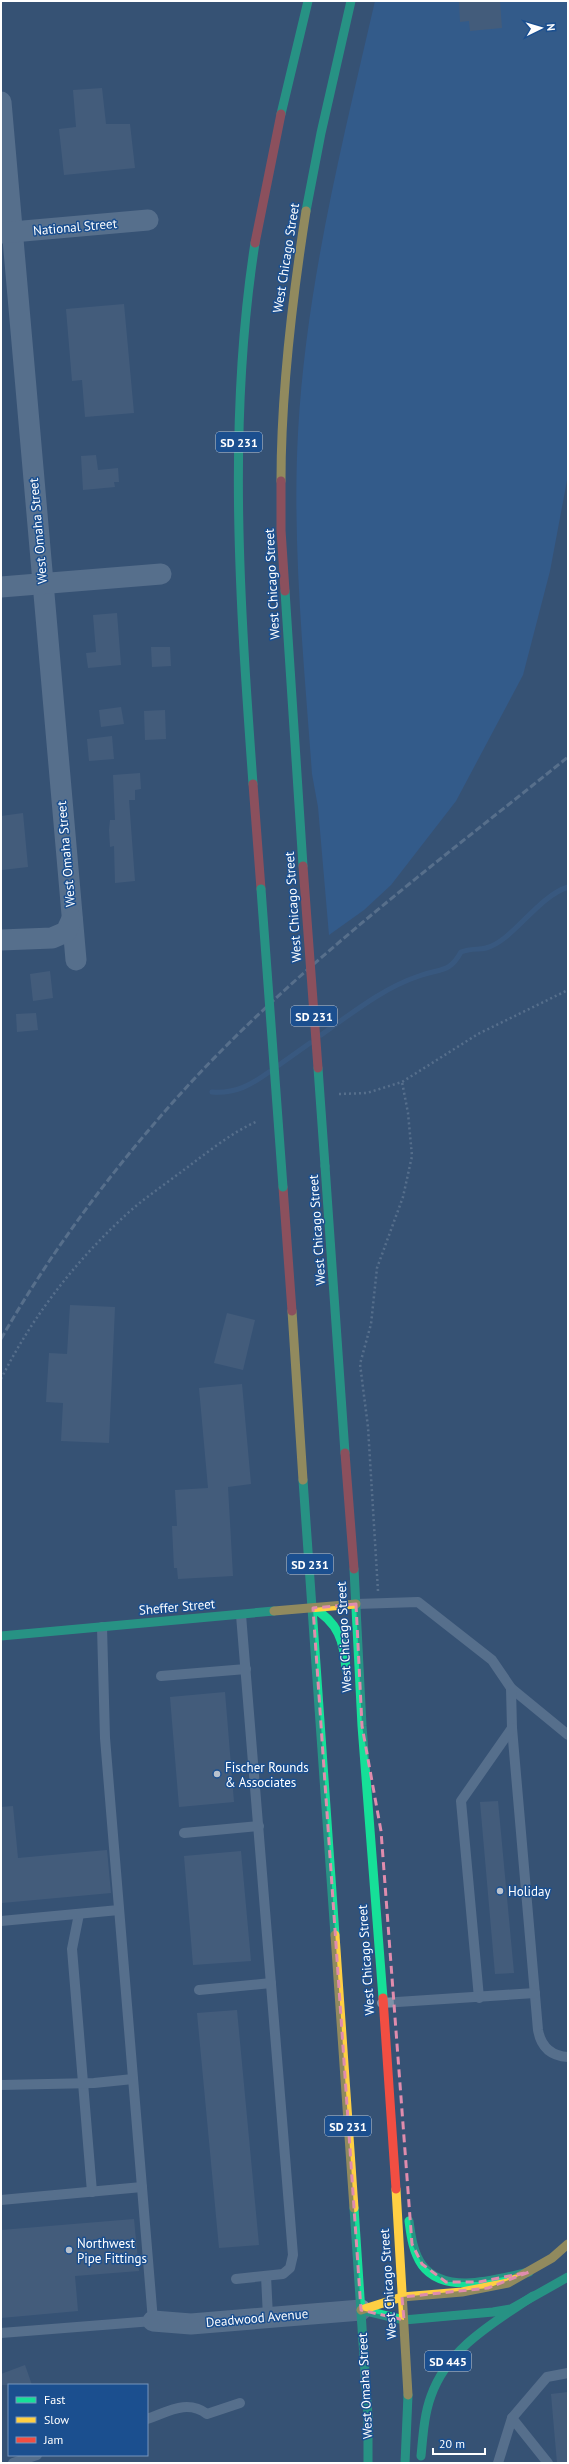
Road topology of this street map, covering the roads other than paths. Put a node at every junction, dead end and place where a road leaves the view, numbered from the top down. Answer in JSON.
{"nodes":[{"id":1,"x":308,"y":1,"type":"edge"},
{"id":2,"x":351,"y":1,"type":"edge"},
{"id":3,"x":325,"y":69,"type":"dead end"},
{"id":4,"x":1,"y":102,"type":"edge"},
{"id":5,"x":320,"y":135,"type":"junction"},
{"id":6,"x":148,"y":220,"type":"dead end"},
{"id":7,"x":6,"y":233,"type":"edge"},
{"id":8,"x":161,"y":574,"type":"dead end"},
{"id":9,"x":42,"y":584,"type":"junction"},
{"id":10,"x":1,"y":587,"type":"edge"},
{"id":11,"x":72,"y":919,"type":"junction"},
{"id":12,"x":1,"y":940,"type":"edge"},
{"id":13,"x":76,"y":960,"type":"dead end"},
{"id":14,"x":356,"y":1604,"type":"junction"},
{"id":15,"x":313,"y":1608,"type":"junction"},
{"id":16,"x":242,"y":1615,"type":"junction"},
{"id":17,"x":102,"y":1627,"type":"junction"},
{"id":18,"x":1,"y":1636,"type":"edge"},
{"id":19,"x":246,"y":1669,"type":"junction"},
{"id":20,"x":161,"y":1676,"type":"dead end"},
{"id":21,"x":346,"y":1681,"type":"dead end"},
{"id":22,"x":510,"y":1688,"type":"junction"},
{"id":23,"x":362,"y":1726,"type":"junction"},
{"id":24,"x":512,"y":1728,"type":"junction"},
{"id":25,"x":568,"y":1736,"type":"edge"},
{"id":26,"x":353,"y":1742,"type":"dead end"},
{"id":27,"x":369,"y":1800,"type":"junction"},
{"id":28,"x":379,"y":1823,"type":"dead end"},
{"id":29,"x":259,"y":1826,"type":"junction"},
{"id":30,"x":184,"y":1833,"type":"dead end"},
{"id":31,"x":119,"y":1910,"type":"junction"},
{"id":32,"x":79,"y":1914,"type":"junction"},
{"id":33,"x":1,"y":1921,"type":"edge"},
{"id":34,"x":390,"y":1956,"type":"dead end"},
{"id":35,"x":271,"y":1984,"type":"junction"},
{"id":36,"x":198,"y":1990,"type":"dead end"},
{"id":37,"x":535,"y":1993,"type":"junction"},
{"id":38,"x":479,"y":1998,"type":"junction"},
{"id":39,"x":393,"y":2002,"type":"junction"},
{"id":40,"x":382,"y":2004,"type":"junction"},
{"id":41,"x":568,"y":2057,"type":"edge"},
{"id":42,"x":398,"y":2065,"type":"dead end"},
{"id":43,"x":133,"y":2079,"type":"junction"},
{"id":44,"x":82,"y":2083,"type":"junction"},
{"id":45,"x":1,"y":2085,"type":"edge"},
{"id":46,"x":142,"y":2187,"type":"junction"},
{"id":47,"x":92,"y":2192,"type":"junction"},
{"id":48,"x":1,"y":2200,"type":"edge"},
{"id":49,"x":408,"y":2212,"type":"dead end"},
{"id":50,"x":568,"y":2244,"type":"edge"},
{"id":51,"x":529,"y":2272,"type":"junction"},
{"id":52,"x":266,"y":2276,"type":"junction"},
{"id":53,"x":568,"y":2277,"type":"edge"},
{"id":54,"x":236,"y":2279,"type":"dead end"},
{"id":55,"x":533,"y":2296,"type":"junction"},
{"id":56,"x":402,"y":2297,"type":"junction"},
{"id":57,"x":268,"y":2317,"type":"junction"},
{"id":58,"x":366,"y":2319,"type":"junction"},
{"id":59,"x":404,"y":2320,"type":"junction"},
{"id":60,"x":153,"y":2321,"type":"junction"},
{"id":61,"x":1,"y":2333,"type":"edge"},
{"id":62,"x":568,"y":2373,"type":"edge"},
{"id":63,"x":240,"y":2404,"type":"dead end"},
{"id":64,"x":512,"y":2418,"type":"junction"},
{"id":65,"x":148,"y":2419,"type":"edge"},
{"id":66,"x":34,"y":2456,"type":"edge"},
{"id":67,"x":13,"y":2463,"type":"edge"},
{"id":68,"x":368,"y":2463,"type":"edge"},
{"id":69,"x":405,"y":2463,"type":"edge"},
{"id":70,"x":420,"y":2463,"type":"edge"},
{"id":71,"x":498,"y":2463,"type":"edge"},
{"id":72,"x":548,"y":2463,"type":"edge"}],
"edges":[{"from":1,"to":15,"type":"main road","number":"SD 231","bridge":true},
{"from":2,"to":5,"type":"main road","name":"West Chicago Street","number":"SD 231"},
{"from":3,"to":5,"type":"main road"},
{"from":4,"to":7,"type":"street","name":"West Omaha Street"},
{"from":5,"to":14,"type":"main road","name":"West Chicago Street","number":"SD 231","bridge":true},
{"from":6,"to":7,"type":"street","name":"National Street"},
{"from":7,"to":9,"type":"street","name":"West Omaha Street"},
{"from":8,"to":9,"type":"street"},
{"from":9,"to":10,"type":"street"},
{"from":9,"to":11,"type":"street","name":"West Omaha Street"},
{"from":11,"to":12,"type":"street"},
{"from":11,"to":13,"type":"street","name":"West Omaha Street"},
{"from":14,"to":15,"type":"main road","name":"Sheffer Street"},
{"from":14,"to":22,"type":"lane"},
{"from":14,"to":23,"type":"main road","name":"West Chicago Street","number":"SD 231"},
{"from":15,"to":16,"type":"main road","name":"Sheffer Street"},
{"from":15,"to":21,"type":"main road"},
{"from":15,"to":58,"type":"main road","number":"SD 231"},
{"from":16,"to":17,"type":"main road","name":"Sheffer Street"},
{"from":16,"to":19,"type":"lane"},
{"from":17,"to":18,"type":"main road","name":"Sheffer Street"},
{"from":17,"to":31,"type":"lane"},
{"from":19,"to":20,"type":"lane"},
{"from":19,"to":29,"type":"lane"},
{"from":22,"to":24,"type":"lane"},
{"from":22,"to":25,"type":"lane"},
{"from":23,"to":27,"type":"main road","name":"West Chicago Street","number":"SD 231"},
{"from":23,"to":28,"type":"main road"},
{"from":24,"to":37,"type":"lane"},
{"from":24,"to":38,"type":"lane"},
{"from":26,"to":27,"type":"main road"},
{"from":27,"to":40,"type":"main road","name":"West Chicago Street","number":"SD 231"},
{"from":29,"to":30,"type":"lane"},
{"from":29,"to":35,"type":"lane"},
{"from":31,"to":32,"type":"lane"},
{"from":31,"to":43,"type":"lane"},
{"from":32,"to":33,"type":"lane"},
{"from":32,"to":44,"type":"lane"},
{"from":34,"to":39,"type":"main road"},
{"from":35,"to":36,"type":"lane"},
{"from":35,"to":52,"type":"lane"},
{"from":37,"to":38,"type":"lane"},
{"from":37,"to":41,"type":"lane"},
{"from":38,"to":39,"type":"lane"},
{"from":39,"to":40,"type":"lane"},
{"from":39,"to":42,"type":"main road"},
{"from":40,"to":56,"type":"main road","name":"West Chicago Street","number":"SD 231"},
{"from":43,"to":44,"type":"lane"},
{"from":43,"to":46,"type":"lane"},
{"from":44,"to":45,"type":"lane"},
{"from":44,"to":47,"type":"lane"},
{"from":46,"to":47,"type":"lane"},
{"from":46,"to":60,"type":"lane"},
{"from":47,"to":48,"type":"lane"},
{"from":49,"to":51,"type":"main road"},
{"from":50,"to":51,"type":"main road","name":"Deadwood Avenue"},
{"from":51,"to":56,"type":"main road","name":"Deadwood Avenue"},
{"from":52,"to":54,"type":"lane"},
{"from":52,"to":57,"type":"lane"},
{"from":53,"to":55,"type":"main road","name":"Deadwood Avenue","number":"SD 445"},
{"from":55,"to":59,"type":"main road","name":"Deadwood Avenue","number":"SD 445"},
{"from":55,"to":70,"type":"main road","number":"SD 445"},
{"from":56,"to":58,"type":"main road","name":"Deadwood Avenue"},
{"from":56,"to":59,"type":"main road","name":"West Chicago Street","number":"SD 231"},
{"from":57,"to":58,"type":"street","name":"Deadwood Avenue"},
{"from":57,"to":60,"type":"street","name":"Deadwood Avenue"},
{"from":58,"to":59,"type":"main road","name":"Deadwood Avenue","number":"SD 445"},
{"from":58,"to":68,"type":"main road","name":"West Omaha Street","number":"SD 231"},
{"from":59,"to":69,"type":"main road","name":"West Chicago Street","number":"SD 231"},
{"from":60,"to":61,"type":"lane"},
{"from":62,"to":64,"type":"lane"},
{"from":63,"to":65,"type":"lane"},
{"from":64,"to":71,"type":"lane"},
{"from":64,"to":72,"type":"lane"},
{"from":66,"to":67,"type":"lane"}]}
